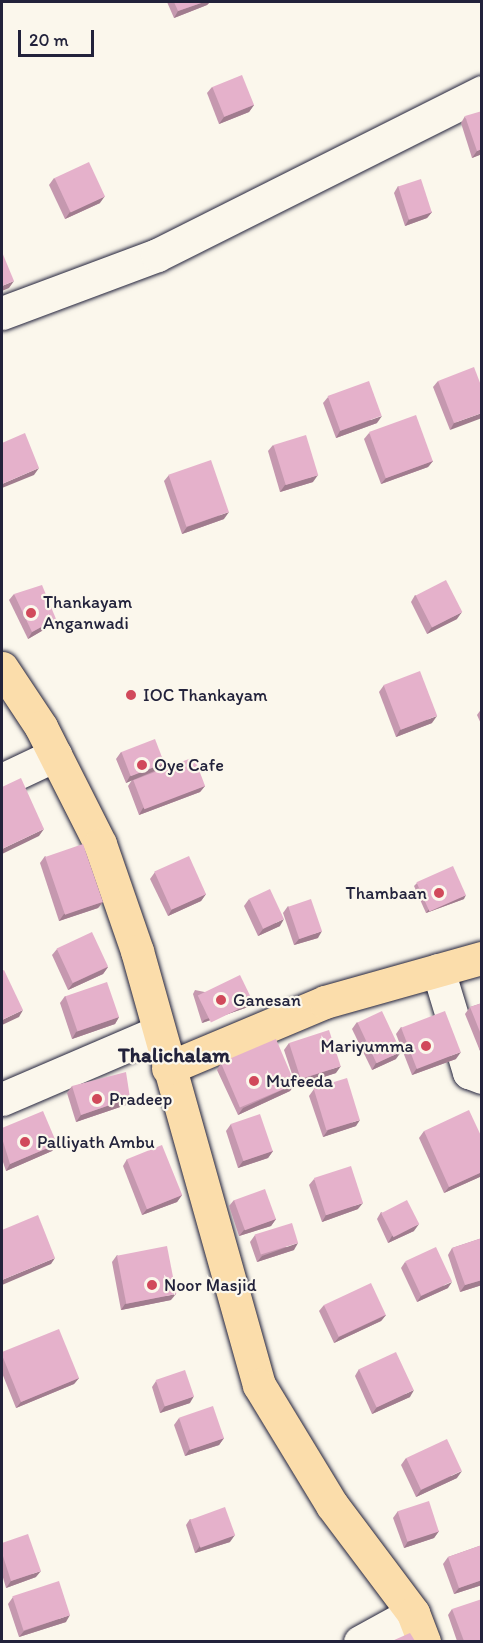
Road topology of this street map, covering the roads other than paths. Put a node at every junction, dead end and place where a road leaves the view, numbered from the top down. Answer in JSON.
{"nodes":[{"id":1,"x":482,"y":93,"type":"edge"},
{"id":2,"x":2,"y":313,"type":"edge"},
{"id":3,"x":2,"y":668,"type":"edge"},
{"id":4,"x":55,"y":755,"type":"junction"},
{"id":5,"x":2,"y":780,"type":"edge"},
{"id":6,"x":482,"y":957,"type":"edge"},
{"id":7,"x":438,"y":970,"type":"junction"},
{"id":8,"x":158,"y":1032,"type":"junction"},
{"id":9,"x":168,"y":1068,"type":"junction"},
{"id":10,"x":482,"y":1077,"type":"edge"},
{"id":11,"x":2,"y":1099,"type":"edge"},
{"id":12,"x":418,"y":1627,"type":"edge"},
{"id":13,"x":360,"y":1641,"type":"edge"}],
"edges":[{"from":1,"to":2,"type":"street"},
{"from":3,"to":4,"type":"main road"},
{"from":4,"to":5,"type":"street"},
{"from":4,"to":8,"type":"main road"},
{"from":6,"to":7,"type":"main road"},
{"from":7,"to":9,"type":"main road"},
{"from":7,"to":10,"type":"street"},
{"from":8,"to":9,"type":"main road"},
{"from":8,"to":11,"type":"street"},
{"from":9,"to":12,"type":"main road"},
{"from":12,"to":13,"type":"street"}]}
